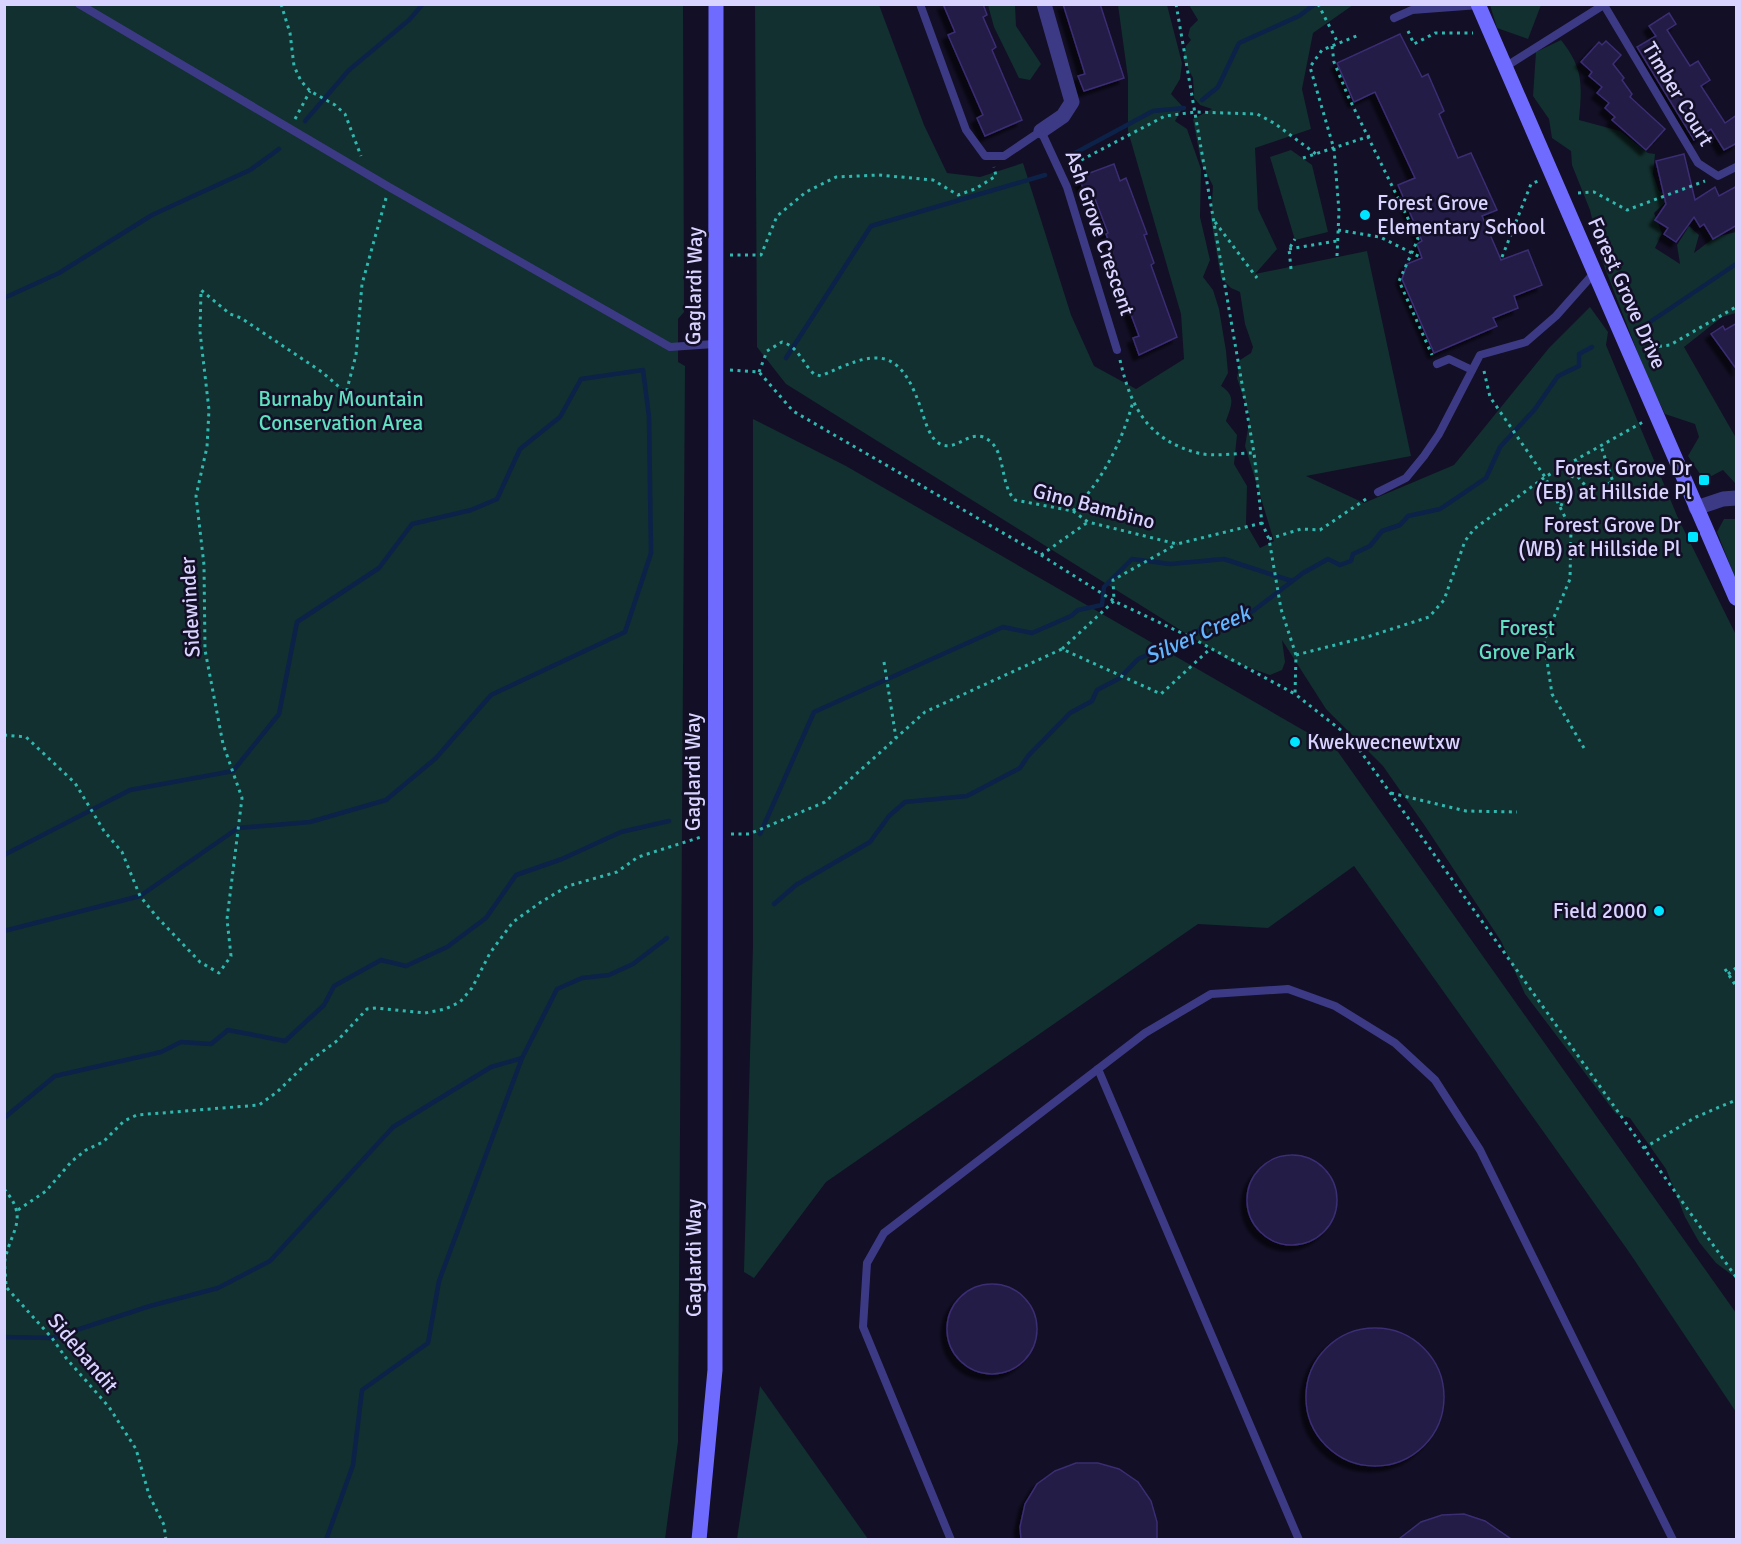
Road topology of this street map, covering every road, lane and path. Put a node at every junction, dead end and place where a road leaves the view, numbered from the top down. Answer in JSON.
{"nodes":[{"id":1,"x":80,"y":4,"type":"edge"},
{"id":2,"x":281,"y":4,"type":"edge"},
{"id":3,"x":716,"y":4,"type":"edge"},
{"id":4,"x":920,"y":4,"type":"edge"},
{"id":5,"x":1044,"y":4,"type":"edge"},
{"id":6,"x":1176,"y":4,"type":"edge"},
{"id":7,"x":1318,"y":4,"type":"edge"},
{"id":8,"x":1478,"y":5,"type":"edge"},
{"id":9,"x":1605,"y":5,"type":"edge"},
{"id":10,"x":1394,"y":18,"type":"dead end"},
{"id":11,"x":1408,"y":31,"type":"dead end"},
{"id":12,"x":1473,"y":33,"type":"dead end"},
{"id":13,"x":1359,"y":35,"type":"dead end"},
{"id":14,"x":1339,"y":43,"type":"junction"},
{"id":15,"x":1332,"y":46,"type":"junction"},
{"id":16,"x":1505,"y":67,"type":"junction"},
{"id":17,"x":310,"y":92,"type":"junction"},
{"id":18,"x":1195,"y":112,"type":"junction"},
{"id":19,"x":290,"y":128,"type":"junction"},
{"id":20,"x":1041,"y":131,"type":"junction"},
{"id":21,"x":1371,"y":136,"type":"junction"},
{"id":22,"x":1334,"y":149,"type":"junction"},
{"id":23,"x":1316,"y":154,"type":"junction"},
{"id":24,"x":991,"y":156,"type":"junction"},
{"id":25,"x":1303,"y":158,"type":"dead end"},
{"id":26,"x":1737,"y":166,"type":"edge"},
{"id":27,"x":1059,"y":171,"type":"junction"},
{"id":28,"x":365,"y":173,"type":"junction"},
{"id":29,"x":1718,"y":176,"type":"junction"},
{"id":30,"x":1539,"y":181,"type":"dead end"},
{"id":31,"x":389,"y":187,"type":"junction"},
{"id":32,"x":1578,"y":193,"type":"dead end"},
{"id":33,"x":1214,"y":219,"type":"junction"},
{"id":34,"x":1338,"y":230,"type":"junction"},
{"id":35,"x":1294,"y":239,"type":"dead end"},
{"id":36,"x":1338,"y":241,"type":"junction"},
{"id":37,"x":1289,"y":249,"type":"junction"},
{"id":38,"x":1411,"y":252,"type":"junction"},
{"id":39,"x":716,"y":255,"type":"junction"},
{"id":40,"x":1338,"y":256,"type":"dead end"},
{"id":41,"x":1502,"y":257,"type":"dead end"},
{"id":42,"x":1422,"y":258,"type":"dead end"},
{"id":43,"x":1291,"y":268,"type":"dead end"},
{"id":44,"x":1595,"y":272,"type":"junction"},
{"id":45,"x":1257,"y":278,"type":"dead end"},
{"id":46,"x":1737,"y":307,"type":"edge"},
{"id":47,"x":714,"y":344,"type":"junction"},
{"id":48,"x":1118,"y":350,"type":"dead end"},
{"id":49,"x":1480,"y":355,"type":"junction"},
{"id":50,"x":1632,"y":356,"type":"junction"},
{"id":51,"x":1120,"y":361,"type":"dead end"},
{"id":52,"x":1437,"y":364,"type":"joint"},
{"id":53,"x":714,"y":368,"type":"junction"},
{"id":54,"x":1472,"y":370,"type":"junction"},
{"id":55,"x":759,"y":372,"type":"junction"},
{"id":56,"x":1133,"y":402,"type":"junction"},
{"id":57,"x":1658,"y":414,"type":"junction"},
{"id":58,"x":1601,"y":446,"type":"junction"},
{"id":59,"x":1254,"y":453,"type":"junction"},
{"id":60,"x":1580,"y":458,"type":"junction"},
{"id":61,"x":1574,"y":471,"type":"junction"},
{"id":62,"x":1545,"y":477,"type":"junction"},
{"id":63,"x":1378,"y":492,"type":"joint"},
{"id":64,"x":1737,"y":498,"type":"edge"},
{"id":65,"x":1560,"y":508,"type":"junction"},
{"id":66,"x":1696,"y":508,"type":"junction"},
{"id":67,"x":1073,"y":511,"type":"junction"},
{"id":68,"x":1088,"y":522,"type":"junction"},
{"id":69,"x":1262,"y":523,"type":"junction"},
{"id":70,"x":1269,"y":539,"type":"junction"},
{"id":71,"x":1177,"y":544,"type":"junction"},
{"id":72,"x":1041,"y":555,"type":"junction"},
{"id":73,"x":1737,"y":598,"type":"edge"},
{"id":74,"x":1114,"y":601,"type":"junction"},
{"id":75,"x":1211,"y":648,"type":"junction"},
{"id":76,"x":1062,"y":650,"type":"junction"},
{"id":77,"x":1296,"y":655,"type":"junction"},
{"id":78,"x":884,"y":662,"type":"dead end"},
{"id":79,"x":1295,"y":694,"type":"junction"},
{"id":80,"x":4,"y":735,"type":"edge"},
{"id":81,"x":896,"y":738,"type":"junction"},
{"id":82,"x":1584,"y":748,"type":"dead end"},
{"id":83,"x":1391,"y":793,"type":"junction"},
{"id":84,"x":1516,"y":812,"type":"dead end"},
{"id":85,"x":714,"y":834,"type":"junction"},
{"id":86,"x":1725,"y":969,"type":"dead end"},
{"id":87,"x":1737,"y":969,"type":"edge"},
{"id":88,"x":1728,"y":974,"type":"junction"},
{"id":89,"x":1737,"y":986,"type":"edge"},
{"id":90,"x":1098,"y":1070,"type":"junction"},
{"id":91,"x":1737,"y":1100,"type":"edge"},
{"id":92,"x":1644,"y":1148,"type":"junction"},
{"id":93,"x":4,"y":1189,"type":"edge"},
{"id":94,"x":18,"y":1210,"type":"junction"},
{"id":95,"x":1737,"y":1277,"type":"edge"},
{"id":96,"x":166,"y":1539,"type":"edge"},
{"id":97,"x":699,"y":1539,"type":"edge"},
{"id":98,"x":951,"y":1539,"type":"edge"},
{"id":99,"x":1299,"y":1539,"type":"edge"},
{"id":100,"x":1673,"y":1539,"type":"edge"}],
"edges":[{"from":1,"to":19,"type":"lane"},
{"from":2,"to":17,"type":"path"},
{"from":3,"to":39,"type":"main road","name":"Gaglardi Way"},
{"from":4,"to":24,"type":"lane"},
{"from":5,"to":20,"type":"street","name":"Ash Grove Crescent"},
{"from":6,"to":18,"type":"path"},
{"from":7,"to":14,"type":"path"},
{"from":8,"to":10,"type":"lane"},
{"from":8,"to":16,"type":"main road","name":"Forest Grove Drive"},
{"from":9,"to":16,"type":"lane"},
{"from":9,"to":29,"type":"lane","name":"Timber Court"},
{"from":11,"to":12,"type":"path"},
{"from":13,"to":14,"type":"path"},
{"from":14,"to":15,"type":"path"},
{"from":15,"to":21,"type":"path"},
{"from":15,"to":22,"type":"path"},
{"from":16,"to":44,"type":"main road","name":"Forest Grove Drive"},
{"from":17,"to":19,"type":"path"},
{"from":17,"to":28,"type":"path"},
{"from":18,"to":23,"type":"path"},
{"from":18,"to":27,"type":"path"},
{"from":18,"to":33,"type":"path"},
{"from":19,"to":28,"type":"lane"},
{"from":20,"to":24,"type":"lane","name":"Ash Grove Crescent"},
{"from":20,"to":27,"type":"lane","name":"Ash Grove Crescent"},
{"from":21,"to":22,"type":"path"},
{"from":21,"to":38,"type":"path"},
{"from":22,"to":23,"type":"path"},
{"from":22,"to":34,"type":"path"},
{"from":23,"to":25,"type":"path"},
{"from":24,"to":39,"type":"path"},
{"from":26,"to":29,"type":"lane"},
{"from":27,"to":48,"type":"lane","name":"Ash Grove Crescent"},
{"from":28,"to":31,"type":"lane"},
{"from":29,"to":32,"type":"path"},
{"from":30,"to":41,"type":"path"},
{"from":31,"to":47,"type":"lane"},
{"from":31,"to":80,"type":"path","name":"Sidewinder"},
{"from":33,"to":45,"type":"path"},
{"from":33,"to":59,"type":"path"},
{"from":34,"to":36,"type":"path"},
{"from":34,"to":38,"type":"path"},
{"from":35,"to":37,"type":"path"},
{"from":36,"to":37,"type":"path"},
{"from":36,"to":40,"type":"path"},
{"from":37,"to":43,"type":"path"},
{"from":38,"to":42,"type":"path"},
{"from":38,"to":52,"type":"path"},
{"from":39,"to":47,"type":"main road","name":"Gaglardi Way"},
{"from":44,"to":49,"type":"lane"},
{"from":44,"to":50,"type":"main road","name":"Forest Grove Drive"},
{"from":46,"to":50,"type":"path"},
{"from":47,"to":53,"type":"main road","name":"Gaglardi Way"},
{"from":49,"to":54,"type":"lane"},
{"from":49,"to":62,"type":"path"},
{"from":50,"to":57,"type":"main road","name":"Forest Grove Drive"},
{"from":51,"to":56,"type":"path"},
{"from":52,"to":54,"type":"lane"},
{"from":53,"to":55,"type":"path"},
{"from":53,"to":85,"type":"main road","name":"Gaglardi Way"},
{"from":54,"to":63,"type":"lane"},
{"from":55,"to":67,"type":"path","name":"Gino Bambino"},
{"from":55,"to":72,"type":"path"},
{"from":56,"to":59,"type":"path"},
{"from":56,"to":67,"type":"path"},
{"from":57,"to":58,"type":"path"},
{"from":57,"to":66,"type":"main road","name":"Forest Grove Drive"},
{"from":58,"to":60,"type":"path"},
{"from":58,"to":61,"type":"path"},
{"from":59,"to":69,"type":"path"},
{"from":60,"to":61,"type":"path"},
{"from":60,"to":62,"type":"path"},
{"from":61,"to":65,"type":"path"},
{"from":62,"to":65,"type":"path"},
{"from":62,"to":77,"type":"path"},
{"from":63,"to":70,"type":"path"},
{"from":64,"to":66,"type":"street"},
{"from":65,"to":82,"type":"path"},
{"from":66,"to":73,"type":"main road","name":"Forest Grove Drive"},
{"from":67,"to":68,"type":"path","name":"Gino Bambino"},
{"from":68,"to":71,"type":"path","name":"Gino Bambino"},
{"from":68,"to":72,"type":"path"},
{"from":69,"to":70,"type":"path"},
{"from":69,"to":71,"type":"path","name":"Gino Bambino"},
{"from":70,"to":77,"type":"path"},
{"from":71,"to":74,"type":"path"},
{"from":72,"to":74,"type":"path"},
{"from":74,"to":75,"type":"path"},
{"from":74,"to":76,"type":"path"},
{"from":75,"to":76,"type":"path"},
{"from":75,"to":79,"type":"path"},
{"from":76,"to":81,"type":"path"},
{"from":77,"to":79,"type":"path"},
{"from":78,"to":81,"type":"path"},
{"from":79,"to":83,"type":"path"},
{"from":81,"to":85,"type":"path"},
{"from":83,"to":84,"type":"path"},
{"from":83,"to":92,"type":"path"},
{"from":85,"to":94,"type":"path"},
{"from":85,"to":97,"type":"main road","name":"Gaglardi Way"},
{"from":86,"to":88,"type":"path"},
{"from":87,"to":88,"type":"path"},
{"from":88,"to":89,"type":"path"},
{"from":90,"to":98,"type":"lane"},
{"from":90,"to":99,"type":"lane"},
{"from":90,"to":100,"type":"lane"},
{"from":91,"to":92,"type":"path"},
{"from":92,"to":95,"type":"path"},
{"from":93,"to":94,"type":"path"},
{"from":94,"to":96,"type":"path","name":"Sidebandit"}]}
